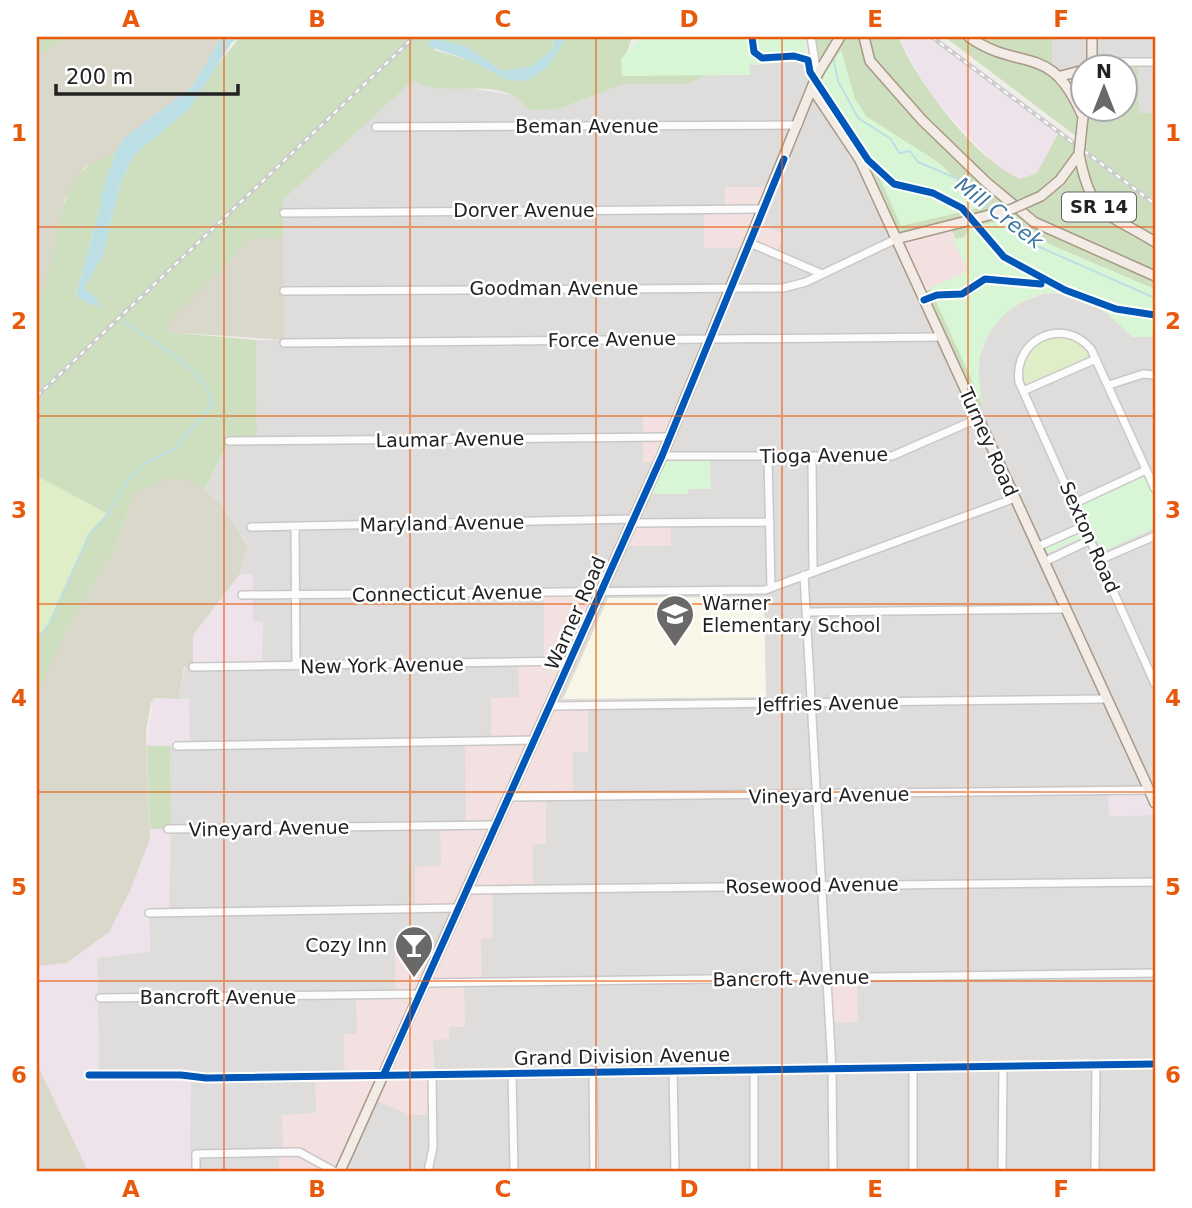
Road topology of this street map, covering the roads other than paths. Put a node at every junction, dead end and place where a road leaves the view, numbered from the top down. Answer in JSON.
{"nodes":[{"id":1,"x":811,"y":37,"type":"edge"},
{"id":2,"x":840,"y":37,"type":"edge"},
{"id":3,"x":864,"y":37,"type":"edge"},
{"id":4,"x":969,"y":37,"type":"edge"},
{"id":5,"x":1070,"y":74,"type":"edge"},
{"id":6,"x":817,"y":75,"type":"junction"},
{"id":7,"x":1061,"y":76,"type":"junction"},
{"id":8,"x":812,"y":88,"type":"junction"},
{"id":9,"x":1070,"y":89,"type":"edge"},
{"id":10,"x":1084,"y":122,"type":"edge"},
{"id":11,"x":798,"y":125,"type":"junction"},
{"id":12,"x":376,"y":127,"type":"dead end"},
{"id":13,"x":1079,"y":154,"type":"junction"},
{"id":14,"x":763,"y":209,"type":"junction"},
{"id":15,"x":284,"y":213,"type":"dead end"},
{"id":16,"x":896,"y":239,"type":"junction"},
{"id":17,"x":1155,"y":242,"type":"edge"},
{"id":18,"x":750,"y":243,"type":"junction"},
{"id":19,"x":822,"y":274,"type":"junction"},
{"id":20,"x":1155,"y":276,"type":"edge"},
{"id":21,"x":732,"y":287,"type":"junction"},
{"id":22,"x":284,"y":290,"type":"dead end"},
{"id":23,"x":941,"y":337,"type":"junction"},
{"id":24,"x":712,"y":338,"type":"junction"},
{"id":25,"x":284,"y":343,"type":"dead end"},
{"id":26,"x":1096,"y":359,"type":"junction"},
{"id":27,"x":1155,"y":375,"type":"edge"},
{"id":28,"x":1109,"y":385,"type":"junction"},
{"id":29,"x":1023,"y":391,"type":"junction"},
{"id":30,"x":979,"y":418,"type":"junction"},
{"id":31,"x":670,"y":437,"type":"junction"},
{"id":32,"x":229,"y":441,"type":"dead end"},
{"id":33,"x":662,"y":456,"type":"junction"},
{"id":34,"x":768,"y":456,"type":"junction"},
{"id":35,"x":812,"y":457,"type":"junction"},
{"id":36,"x":1146,"y":470,"type":"junction"},
{"id":37,"x":1155,"y":489,"type":"edge"},
{"id":38,"x":1015,"y":498,"type":"junction"},
{"id":39,"x":1075,"y":503,"type":"junction"},
{"id":40,"x":632,"y":521,"type":"junction"},
{"id":41,"x":770,"y":522,"type":"junction"},
{"id":42,"x":295,"y":526,"type":"junction"},
{"id":43,"x":1084,"y":526,"type":"junction"},
{"id":44,"x":251,"y":527,"type":"dead end"},
{"id":45,"x":1155,"y":536,"type":"edge"},
{"id":46,"x":1090,"y":540,"type":"junction"},
{"id":47,"x":1037,"y":547,"type":"junction"},
{"id":48,"x":1100,"y":560,"type":"junction"},
{"id":49,"x":1044,"y":562,"type":"junction"},
{"id":50,"x":809,"y":574,"type":"junction"},
{"id":51,"x":771,"y":589,"type":"junction"},
{"id":52,"x":603,"y":591,"type":"junction"},
{"id":53,"x":242,"y":595,"type":"dead end"},
{"id":54,"x":296,"y":596,"type":"junction"},
{"id":55,"x":1064,"y":609,"type":"junction"},
{"id":56,"x":807,"y":612,"type":"junction"},
{"id":57,"x":571,"y":662,"type":"junction"},
{"id":58,"x":296,"y":666,"type":"junction"},
{"id":59,"x":193,"y":667,"type":"dead end"},
{"id":60,"x":1155,"y":684,"type":"edge"},
{"id":61,"x":1105,"y":699,"type":"junction"},
{"id":62,"x":811,"y":704,"type":"junction"},
{"id":63,"x":551,"y":705,"type":"junction"},
{"id":64,"x":535,"y":740,"type":"junction"},
{"id":65,"x":177,"y":746,"type":"dead end"},
{"id":66,"x":1149,"y":790,"type":"junction"},
{"id":67,"x":816,"y":795,"type":"junction"},
{"id":68,"x":509,"y":797,"type":"junction"},
{"id":69,"x":1155,"y":803,"type":"edge"},
{"id":70,"x":497,"y":825,"type":"junction"},
{"id":71,"x":168,"y":830,"type":"dead end"},
{"id":72,"x":1155,"y":882,"type":"edge"},
{"id":73,"x":821,"y":885,"type":"junction"},
{"id":74,"x":468,"y":890,"type":"junction"},
{"id":75,"x":459,"y":908,"type":"junction"},
{"id":76,"x":149,"y":913,"type":"dead end"},
{"id":77,"x":1155,"y":973,"type":"edge"},
{"id":78,"x":827,"y":977,"type":"junction"},
{"id":79,"x":426,"y":983,"type":"junction"},
{"id":80,"x":420,"y":994,"type":"junction"},
{"id":81,"x":100,"y":998,"type":"dead end"},
{"id":82,"x":1096,"y":1064,"type":"junction"},
{"id":83,"x":1155,"y":1064,"type":"edge"},
{"id":84,"x":913,"y":1067,"type":"junction"},
{"id":85,"x":1003,"y":1067,"type":"junction"},
{"id":86,"x":832,"y":1069,"type":"junction"},
{"id":87,"x":754,"y":1070,"type":"junction"},
{"id":88,"x":593,"y":1071,"type":"junction"},
{"id":89,"x":673,"y":1071,"type":"junction"},
{"id":90,"x":512,"y":1073,"type":"junction"},
{"id":91,"x":89,"y":1074,"type":"dead end"},
{"id":92,"x":384,"y":1074,"type":"junction"},
{"id":93,"x":432,"y":1074,"type":"junction"},
{"id":94,"x":197,"y":1171,"type":"edge"},
{"id":95,"x":334,"y":1171,"type":"edge"},
{"id":96,"x":340,"y":1171,"type":"edge"},
{"id":97,"x":428,"y":1171,"type":"edge"},
{"id":98,"x":514,"y":1171,"type":"edge"},
{"id":99,"x":594,"y":1171,"type":"edge"},
{"id":100,"x":675,"y":1171,"type":"edge"},
{"id":101,"x":754,"y":1171,"type":"edge"},
{"id":102,"x":833,"y":1171,"type":"edge"},
{"id":103,"x":913,"y":1171,"type":"edge"},
{"id":104,"x":1002,"y":1171,"type":"edge"},
{"id":105,"x":1096,"y":1171,"type":"edge"}],
"edges":[{"from":1,"to":6,"type":"street"},
{"from":2,"to":6,"type":"main road","name":"Warner Road"},
{"from":3,"to":20,"type":"main road","number":"SR 14"},
{"from":4,"to":7,"type":"main road"},
{"from":5,"to":7,"type":"main road"},
{"from":6,"to":8,"type":"main road","name":"Warner Road"},
{"from":7,"to":9,"type":"main road","number":"SR 14"},
{"from":8,"to":11,"type":"main road","name":"Warner Road"},
{"from":8,"to":16,"type":"main road","name":"Turney Road"},
{"from":10,"to":13,"type":"main road","number":"SR 14","bridge":true},
{"from":11,"to":12,"type":"street","name":"Beman Avenue"},
{"from":11,"to":14,"type":"main road","name":"Warner Road"},
{"from":13,"to":16,"type":"main road","bridge":true},
{"from":13,"to":17,"type":"main road","number":"SR 14"},
{"from":14,"to":15,"type":"street","name":"Dorver Avenue"},
{"from":14,"to":18,"type":"main road","name":"Warner Road"},
{"from":16,"to":19,"type":"street","name":"Goodman Avenue"},
{"from":16,"to":23,"type":"main road","name":"Turney Road"},
{"from":18,"to":19,"type":"street"},
{"from":18,"to":21,"type":"main road","name":"Warner Road"},
{"from":19,"to":21,"type":"street","name":"Goodman Avenue"},
{"from":21,"to":22,"type":"street","name":"Goodman Avenue"},
{"from":21,"to":24,"type":"main road","name":"Warner Road"},
{"from":23,"to":24,"type":"street","name":"Force Avenue"},
{"from":23,"to":30,"type":"main road","name":"Turney Road"},
{"from":24,"to":25,"type":"street","name":"Force Avenue"},
{"from":24,"to":31,"type":"main road","name":"Warner Road"},
{"from":26,"to":28,"type":"street"},
{"from":26,"to":29,"type":"street"},
{"from":26,"to":29,"type":"street"},
{"from":27,"to":28,"type":"street"},
{"from":28,"to":36,"type":"street"},
{"from":29,"to":39,"type":"street","name":"Sexton Road"},
{"from":30,"to":35,"type":"street","name":"Tioga Avenue"},
{"from":30,"to":38,"type":"main road","name":"Turney Road"},
{"from":31,"to":32,"type":"street","name":"Laumar Avenue"},
{"from":31,"to":33,"type":"main road","name":"Warner Road"},
{"from":33,"to":34,"type":"street","name":"Tioga Avenue"},
{"from":33,"to":40,"type":"main road","name":"Warner Road"},
{"from":34,"to":35,"type":"street","name":"Tioga Avenue"},
{"from":34,"to":41,"type":"street"},
{"from":35,"to":50,"type":"street"},
{"from":36,"to":37,"type":"street"},
{"from":36,"to":39,"type":"street"},
{"from":38,"to":47,"type":"main road","name":"Turney Road"},
{"from":38,"to":50,"type":"street","name":"Connecticut Avenue"},
{"from":39,"to":43,"type":"street","name":"Sexton Road"},
{"from":40,"to":41,"type":"street","name":"Maryland Avenue"},
{"from":40,"to":42,"type":"street","name":"Maryland Avenue"},
{"from":40,"to":52,"type":"main road","name":"Warner Road"},
{"from":41,"to":51,"type":"street"},
{"from":42,"to":44,"type":"street","name":"Maryland Avenue"},
{"from":42,"to":54,"type":"street"},
{"from":43,"to":46,"type":"street","name":"Sexton Road"},
{"from":43,"to":47,"type":"street"},
{"from":45,"to":48,"type":"street"},
{"from":46,"to":48,"type":"street","name":"Sexton Road"},
{"from":46,"to":49,"type":"street"},
{"from":47,"to":49,"type":"main road","name":"Turney Road"},
{"from":48,"to":60,"type":"street","name":"Sexton Road"},
{"from":49,"to":55,"type":"main road","name":"Turney Road"},
{"from":50,"to":51,"type":"street","name":"Connecticut Avenue"},
{"from":50,"to":56,"type":"street"},
{"from":51,"to":52,"type":"street","name":"Connecticut Avenue"},
{"from":52,"to":54,"type":"street","name":"Connecticut Avenue"},
{"from":52,"to":57,"type":"main road","name":"Warner Road"},
{"from":53,"to":54,"type":"street","name":"Connecticut Avenue"},
{"from":54,"to":58,"type":"street"},
{"from":55,"to":56,"type":"street"},
{"from":55,"to":61,"type":"main road","name":"Turney Road"},
{"from":56,"to":62,"type":"street"},
{"from":57,"to":58,"type":"street","name":"New York Avenue"},
{"from":57,"to":63,"type":"main road","name":"Warner Road"},
{"from":58,"to":59,"type":"street","name":"New York Avenue"},
{"from":61,"to":62,"type":"street","name":"Jeffries Avenue"},
{"from":61,"to":66,"type":"main road","name":"Turney Road"},
{"from":62,"to":63,"type":"street","name":"Jeffries Avenue"},
{"from":62,"to":67,"type":"street"},
{"from":63,"to":64,"type":"main road","name":"Warner Road"},
{"from":64,"to":65,"type":"street"},
{"from":64,"to":68,"type":"main road","name":"Warner Road"},
{"from":66,"to":67,"type":"street","name":"Vineyard Avenue"},
{"from":66,"to":69,"type":"main road","name":"Turney Road"},
{"from":67,"to":68,"type":"street","name":"Vineyard Avenue"},
{"from":67,"to":73,"type":"street"},
{"from":68,"to":70,"type":"main road","name":"Warner Road"},
{"from":70,"to":71,"type":"street","name":"Vineyard Avenue"},
{"from":70,"to":74,"type":"main road","name":"Warner Road"},
{"from":72,"to":73,"type":"street","name":"Rosewood Avenue"},
{"from":73,"to":74,"type":"street","name":"Rosewood Avenue"},
{"from":73,"to":78,"type":"street"},
{"from":74,"to":75,"type":"main road","name":"Warner Road"},
{"from":75,"to":76,"type":"street"},
{"from":75,"to":79,"type":"main road","name":"Warner Road"},
{"from":77,"to":78,"type":"street","name":"Bancroft Avenue"},
{"from":78,"to":79,"type":"street","name":"Bancroft Avenue"},
{"from":78,"to":86,"type":"street"},
{"from":79,"to":80,"type":"main road","name":"Warner Road"},
{"from":80,"to":81,"type":"street","name":"Bancroft Avenue"},
{"from":80,"to":92,"type":"main road","name":"Warner Road"},
{"from":82,"to":83,"type":"street","name":"Grand Division Avenue"},
{"from":82,"to":85,"type":"street","name":"Grand Division Avenue"},
{"from":82,"to":105,"type":"street"},
{"from":84,"to":85,"type":"street","name":"Grand Division Avenue"},
{"from":84,"to":86,"type":"street","name":"Grand Division Avenue"},
{"from":84,"to":103,"type":"street"},
{"from":85,"to":104,"type":"street"},
{"from":86,"to":87,"type":"street","name":"Grand Division Avenue"},
{"from":86,"to":102,"type":"street"},
{"from":87,"to":89,"type":"street","name":"Grand Division Avenue"},
{"from":87,"to":101,"type":"street"},
{"from":88,"to":89,"type":"street","name":"Grand Division Avenue"},
{"from":88,"to":90,"type":"street","name":"Grand Division Avenue"},
{"from":88,"to":99,"type":"street"},
{"from":89,"to":100,"type":"street"},
{"from":90,"to":93,"type":"street","name":"Grand Division Avenue"},
{"from":90,"to":98,"type":"street"},
{"from":91,"to":92,"type":"street","name":"Grand Division Avenue"},
{"from":92,"to":93,"type":"street","name":"Grand Division Avenue"},
{"from":92,"to":96,"type":"main road","name":"Warner Road"},
{"from":93,"to":97,"type":"street"},
{"from":94,"to":95,"type":"street"}]}
